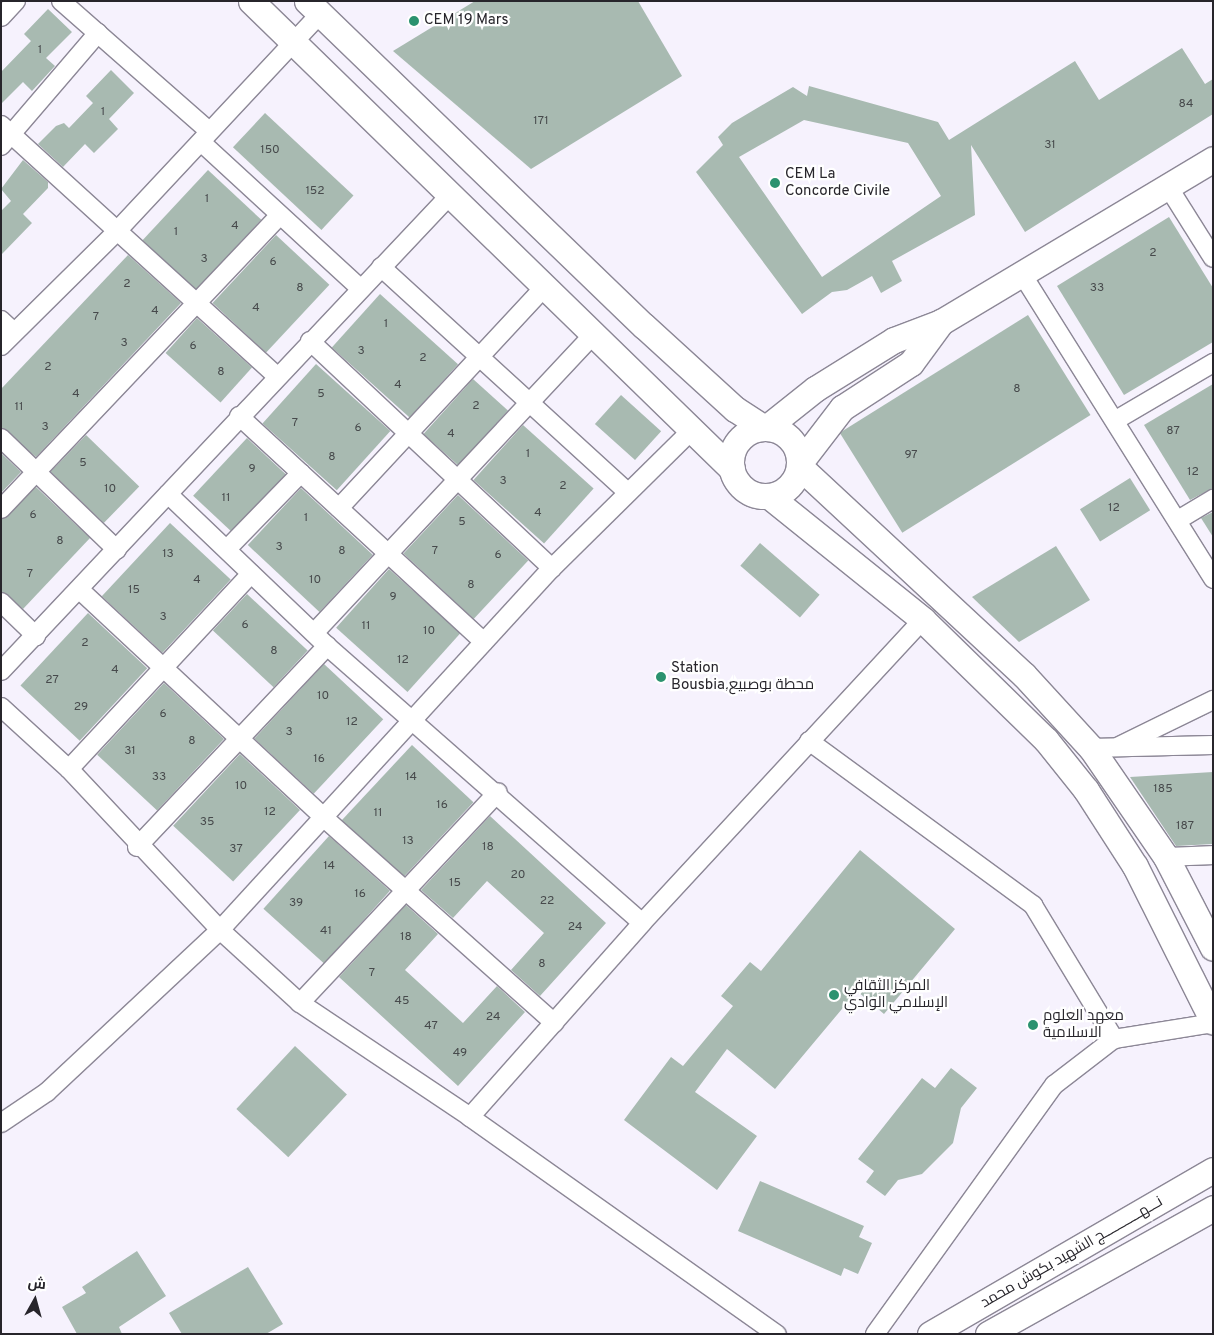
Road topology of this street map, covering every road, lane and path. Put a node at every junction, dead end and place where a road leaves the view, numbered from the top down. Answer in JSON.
{"nodes":[{"id":1,"x":16,"y":1,"type":"edge"},
{"id":2,"x":61,"y":1,"type":"edge"},
{"id":3,"x":251,"y":1,"type":"edge"},
{"id":4,"x":313,"y":8,"type":"edge"},
{"id":5,"x":1,"y":17,"type":"edge"},
{"id":6,"x":98,"y":33,"type":"junction"},
{"id":7,"x":295,"y":43,"type":"junction"},
{"id":8,"x":5,"y":136,"type":"edge"},
{"id":9,"x":205,"y":136,"type":"junction"},
{"id":10,"x":1213,"y":159,"type":"edge"},
{"id":11,"x":1167,"y":185,"type":"junction"},
{"id":12,"x":451,"y":194,"type":"junction"},
{"id":13,"x":280,"y":215,"type":"junction"},
{"id":14,"x":116,"y":232,"type":"junction"},
{"id":15,"x":1213,"y":258,"type":"edge"},
{"id":16,"x":381,"y":267,"type":"junction"},
{"id":17,"x":1022,"y":274,"type":"junction"},
{"id":18,"x":545,"y":286,"type":"junction"},
{"id":19,"x":360,"y":288,"type":"junction"},
{"id":20,"x":200,"y":304,"type":"junction"},
{"id":21,"x":1,"y":320,"type":"edge"},
{"id":22,"x":941,"y":322,"type":"junction"},
{"id":23,"x":14,"y":332,"type":"junction"},
{"id":24,"x":594,"y":334,"type":"junction"},
{"id":25,"x":310,"y":341,"type":"junction"},
{"id":26,"x":1,"y":346,"type":"edge"},
{"id":27,"x":477,"y":356,"type":"junction"},
{"id":28,"x":1213,"y":363,"type":"edge"},
{"id":29,"x":277,"y":376,"type":"junction"},
{"id":30,"x":530,"y":403,"type":"junction"},
{"id":31,"x":239,"y":416,"type":"junction"},
{"id":32,"x":1116,"y":420,"type":"junction"},
{"id":33,"x":765,"y":428,"type":"junction"},
{"id":34,"x":692,"y":430,"type":"junction"},
{"id":35,"x":407,"y":433,"type":"junction"},
{"id":36,"x":1,"y":438,"type":"edge"},
{"id":37,"x":799,"y":465,"type":"junction"},
{"id":38,"x":732,"y":470,"type":"junction"},
{"id":39,"x":37,"y":473,"type":"junction"},
{"id":40,"x":301,"y":473,"type":"junction"},
{"id":41,"x":455,"y":479,"type":"junction"},
{"id":42,"x":626,"y":491,"type":"junction"},
{"id":43,"x":168,"y":494,"type":"junction"},
{"id":44,"x":769,"y":496,"type":"junction"},
{"id":45,"x":1213,"y":499,"type":"edge"},
{"id":46,"x":339,"y":508,"type":"junction"},
{"id":47,"x":1,"y":509,"type":"edge"},
{"id":48,"x":1178,"y":520,"type":"junction"},
{"id":49,"x":227,"y":549,"type":"junction"},
{"id":50,"x":118,"y":550,"type":"junction"},
{"id":51,"x":387,"y":552,"type":"junction"},
{"id":52,"x":552,"y":568,"type":"junction"},
{"id":53,"x":251,"y":574,"type":"junction"},
{"id":54,"x":1213,"y":579,"type":"edge"},
{"id":55,"x":81,"y":590,"type":"junction"},
{"id":56,"x":1,"y":602,"type":"edge"},
{"id":57,"x":923,"y":620,"type":"junction"},
{"id":58,"x":314,"y":633,"type":"junction"},
{"id":59,"x":36,"y":636,"type":"junction"},
{"id":60,"x":484,"y":642,"type":"junction"},
{"id":61,"x":327,"y":646,"type":"junction"},
{"id":62,"x":161,"y":668,"type":"junction"},
{"id":63,"x":1,"y":671,"type":"edge"},
{"id":64,"x":1213,"y":700,"type":"edge"},
{"id":65,"x":1,"y":707,"type":"edge"},
{"id":66,"x":412,"y":718,"type":"junction"},
{"id":67,"x":242,"y":738,"type":"junction"},
{"id":68,"x":809,"y":741,"type":"junction"},
{"id":69,"x":1213,"y":745,"type":"edge"},
{"id":70,"x":1102,"y":748,"type":"junction"},
{"id":71,"x":69,"y":769,"type":"junction"},
{"id":72,"x":498,"y":792,"type":"junction"},
{"id":73,"x":322,"y":816,"type":"junction"},
{"id":74,"x":137,"y":847,"type":"junction"},
{"id":75,"x":1213,"y":855,"type":"edge"},
{"id":76,"x":1166,"y":857,"type":"junction"},
{"id":77,"x":406,"y":888,"type":"junction"},
{"id":78,"x":642,"y":923,"type":"junction"},
{"id":79,"x":220,"y":930,"type":"junction"},
{"id":80,"x":1213,"y":948,"type":"edge"},
{"id":81,"x":300,"y":1003,"type":"junction"},
{"id":82,"x":1213,"y":1022,"type":"edge"},
{"id":83,"x":554,"y":1023,"type":"junction"},
{"id":84,"x":1114,"y":1040,"type":"junction"},
{"id":85,"x":470,"y":1117,"type":"junction"},
{"id":86,"x":1,"y":1123,"type":"edge"},
{"id":87,"x":1213,"y":1170,"type":"edge"},
{"id":88,"x":1213,"y":1208,"type":"edge"},
{"id":89,"x":777,"y":1334,"type":"edge"},
{"id":90,"x":875,"y":1334,"type":"edge"},
{"id":91,"x":930,"y":1334,"type":"edge"},
{"id":92,"x":988,"y":1334,"type":"edge"}],
"edges":[{"from":1,"to":5,"type":"street"},
{"from":2,"to":6,"type":"street"},
{"from":3,"to":7,"type":"main road"},
{"from":4,"to":7,"type":"street"},
{"from":4,"to":33,"type":"main road"},
{"from":6,"to":8,"type":"street"},
{"from":6,"to":9,"type":"street"},
{"from":7,"to":9,"type":"street"},
{"from":7,"to":12,"type":"main road"},
{"from":8,"to":14,"type":"street"},
{"from":9,"to":13,"type":"street"},
{"from":9,"to":14,"type":"street"},
{"from":10,"to":11,"type":"main road"},
{"from":11,"to":15,"type":"street"},
{"from":11,"to":17,"type":"main road"},
{"from":12,"to":16,"type":"street"},
{"from":12,"to":18,"type":"main road"},
{"from":13,"to":19,"type":"street"},
{"from":13,"to":20,"type":"street"},
{"from":14,"to":20,"type":"street"},
{"from":14,"to":23,"type":"street"},
{"from":16,"to":19,"type":"street"},
{"from":16,"to":27,"type":"street"},
{"from":17,"to":22,"type":"main road"},
{"from":17,"to":32,"type":"street"},
{"from":18,"to":24,"type":"main road"},
{"from":18,"to":27,"type":"street"},
{"from":19,"to":25,"type":"street"},
{"from":20,"to":29,"type":"street"},
{"from":20,"to":39,"type":"street"},
{"from":21,"to":23,"type":"street"},
{"from":22,"to":33,"type":"main road"},
{"from":22,"to":37,"type":"main road"},
{"from":23,"to":26,"type":"street"},
{"from":24,"to":30,"type":"street"},
{"from":24,"to":34,"type":"main road"},
{"from":25,"to":29,"type":"street"},
{"from":25,"to":35,"type":"street"},
{"from":27,"to":30,"type":"street"},
{"from":27,"to":35,"type":"street"},
{"from":28,"to":32,"type":"street"},
{"from":29,"to":31,"type":"street"},
{"from":30,"to":41,"type":"street"},
{"from":30,"to":42,"type":"street"},
{"from":31,"to":40,"type":"street"},
{"from":31,"to":43,"type":"street"},
{"from":32,"to":48,"type":"street"},
{"from":33,"to":37,"type":"main road"},
{"from":33,"to":38,"type":"main road"},
{"from":34,"to":38,"type":"main road"},
{"from":34,"to":42,"type":"street"},
{"from":35,"to":41,"type":"street"},
{"from":35,"to":46,"type":"street"},
{"from":36,"to":39,"type":"street"},
{"from":37,"to":44,"type":"main road"},
{"from":37,"to":70,"type":"main road"},
{"from":38,"to":44,"type":"main road"},
{"from":39,"to":47,"type":"street"},
{"from":39,"to":50,"type":"street"},
{"from":40,"to":46,"type":"street"},
{"from":40,"to":49,"type":"street"},
{"from":41,"to":51,"type":"street"},
{"from":41,"to":52,"type":"street"},
{"from":42,"to":52,"type":"street"},
{"from":43,"to":49,"type":"street"},
{"from":43,"to":50,"type":"street"},
{"from":44,"to":57,"type":"main road"},
{"from":45,"to":48,"type":"street"},
{"from":46,"to":51,"type":"street"},
{"from":48,"to":54,"type":"street"},
{"from":49,"to":53,"type":"street"},
{"from":50,"to":55,"type":"street"},
{"from":51,"to":58,"type":"street"},
{"from":51,"to":60,"type":"street"},
{"from":52,"to":60,"type":"street"},
{"from":53,"to":58,"type":"street"},
{"from":53,"to":62,"type":"street"},
{"from":55,"to":59,"type":"street"},
{"from":55,"to":62,"type":"street"},
{"from":56,"to":59,"type":"street"},
{"from":57,"to":68,"type":"street"},
{"from":57,"to":82,"type":"main road"},
{"from":58,"to":61,"type":"street"},
{"from":59,"to":63,"type":"street"},
{"from":60,"to":66,"type":"street"},
{"from":61,"to":66,"type":"street"},
{"from":61,"to":67,"type":"street"},
{"from":62,"to":67,"type":"street"},
{"from":62,"to":71,"type":"street"},
{"from":64,"to":70,"type":"street"},
{"from":65,"to":71,"type":"street"},
{"from":66,"to":72,"type":"street"},
{"from":66,"to":73,"type":"street"},
{"from":67,"to":73,"type":"street"},
{"from":67,"to":74,"type":"street"},
{"from":68,"to":78,"type":"street"},
{"from":68,"to":84,"type":"street"},
{"from":69,"to":70,"type":"street"},
{"from":70,"to":76,"type":"main road"},
{"from":71,"to":74,"type":"street"},
{"from":72,"to":77,"type":"street"},
{"from":72,"to":78,"type":"street"},
{"from":73,"to":77,"type":"street"},
{"from":73,"to":79,"type":"street"},
{"from":74,"to":79,"type":"street"},
{"from":75,"to":76,"type":"street"},
{"from":76,"to":80,"type":"main road"},
{"from":77,"to":81,"type":"street"},
{"from":77,"to":83,"type":"street"},
{"from":78,"to":83,"type":"street"},
{"from":79,"to":81,"type":"street"},
{"from":79,"to":86,"type":"street"},
{"from":81,"to":85,"type":"street"},
{"from":82,"to":84,"type":"street"},
{"from":83,"to":85,"type":"street"},
{"from":84,"to":90,"type":"street"},
{"from":85,"to":89,"type":"street"},
{"from":87,"to":91,"type":"main road","name":"نـــهـــــــــــج الشهيد بكوش محمد"},
{"from":88,"to":92,"type":"main road","name":"نـــهـــــــــــج الشهيد بكوش محمد"}]}
